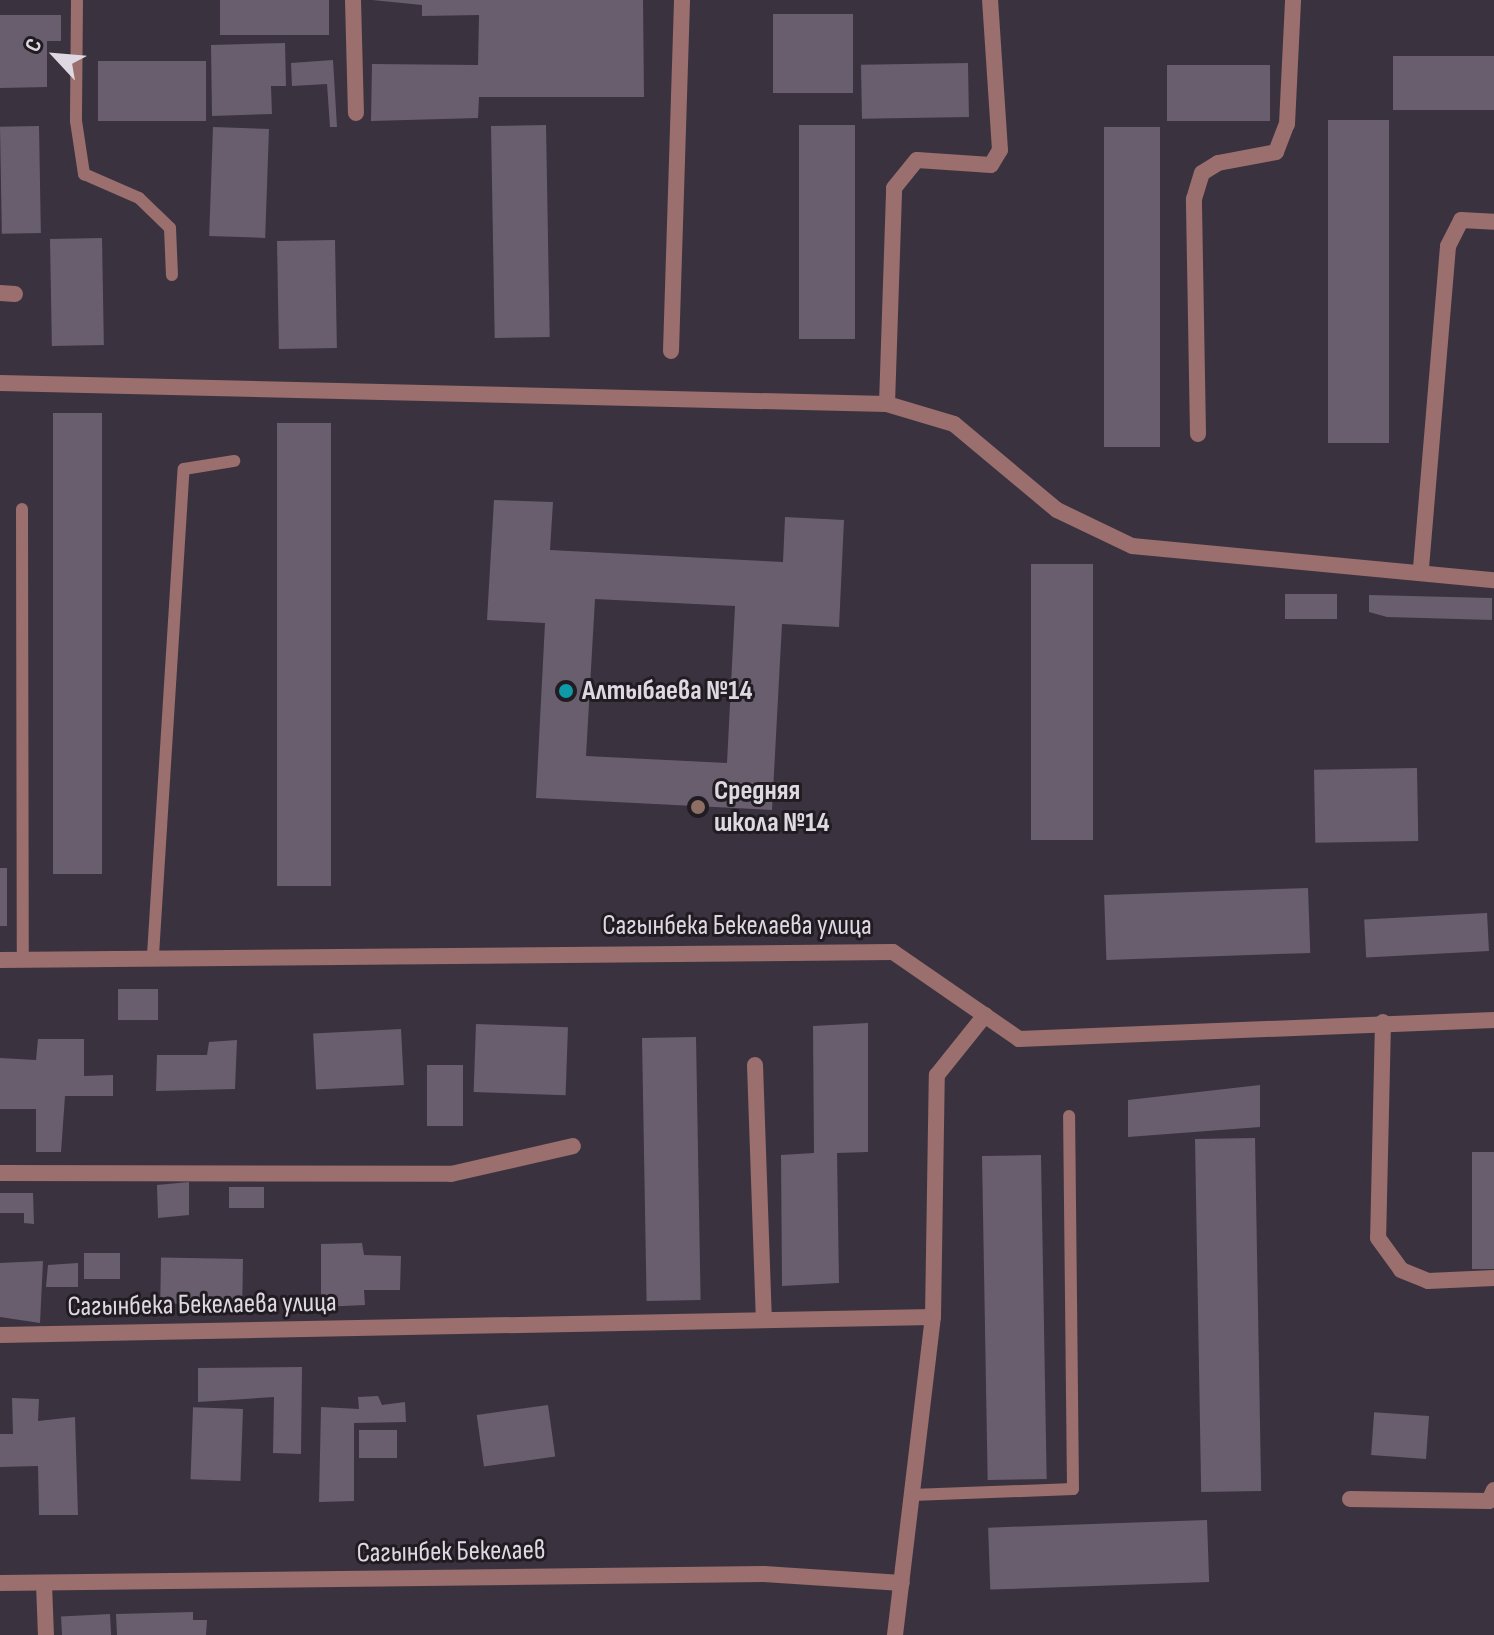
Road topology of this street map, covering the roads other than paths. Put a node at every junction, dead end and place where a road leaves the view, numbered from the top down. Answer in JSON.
{"nodes":[{"id":1,"x":77,"y":0,"type":"edge"},
{"id":2,"x":353,"y":0,"type":"edge"},
{"id":3,"x":682,"y":0,"type":"edge"},
{"id":4,"x":990,"y":0,"type":"edge"},
{"id":5,"x":1293,"y":0,"type":"edge"},
{"id":6,"x":356,"y":113,"type":"dead end"},
{"id":7,"x":1494,"y":222,"type":"edge"},
{"id":8,"x":172,"y":275,"type":"dead end"},
{"id":9,"x":671,"y":351,"type":"dead end"},
{"id":10,"x":0,"y":383,"type":"edge"},
{"id":11,"x":887,"y":404,"type":"junction"},
{"id":12,"x":1198,"y":434,"type":"dead end"},
{"id":13,"x":234,"y":461,"type":"dead end"},
{"id":14,"x":22,"y":509,"type":"dead end"},
{"id":15,"x":1421,"y":568,"type":"junction"},
{"id":16,"x":1494,"y":580,"type":"edge"},
{"id":17,"x":153,"y":955,"type":"junction"},
{"id":18,"x":23,"y":959,"type":"junction"},
{"id":19,"x":0,"y":960,"type":"edge"},
{"id":20,"x":985,"y":1015,"type":"junction"},
{"id":21,"x":1494,"y":1020,"type":"edge"},
{"id":22,"x":1383,"y":1022,"type":"junction"},
{"id":23,"x":755,"y":1065,"type":"dead end"},
{"id":24,"x":1069,"y":1116,"type":"dead end"},
{"id":25,"x":573,"y":1146,"type":"dead end"},
{"id":26,"x":0,"y":1173,"type":"edge"},
{"id":27,"x":1494,"y":1278,"type":"edge"},
{"id":28,"x":933,"y":1317,"type":"junction"},
{"id":29,"x":764,"y":1320,"type":"junction"},
{"id":30,"x":0,"y":1335,"type":"edge"},
{"id":31,"x":1494,"y":1490,"type":"edge"},
{"id":32,"x":912,"y":1495,"type":"junction"},
{"id":33,"x":1350,"y":1499,"type":"dead end"},
{"id":34,"x":0,"y":1583,"type":"edge"},
{"id":35,"x":902,"y":1583,"type":"junction"},
{"id":36,"x":44,"y":1584,"type":"junction"},
{"id":37,"x":46,"y":1635,"type":"edge"},
{"id":38,"x":895,"y":1635,"type":"edge"}],
"edges":[{"from":1,"to":8,"type":"lane"},
{"from":2,"to":6,"type":"street"},
{"from":3,"to":9,"type":"street"},
{"from":4,"to":11,"type":"street"},
{"from":5,"to":12,"type":"street"},
{"from":7,"to":15,"type":"street"},
{"from":10,"to":11,"type":"street"},
{"from":11,"to":15,"type":"street"},
{"from":13,"to":17,"type":"lane"},
{"from":14,"to":18,"type":"lane"},
{"from":15,"to":16,"type":"street"},
{"from":17,"to":18,"type":"street","name":"Сагынбека Бекелаева улица"},
{"from":17,"to":20,"type":"street","name":"Сагынбека Бекелаева улица"},
{"from":18,"to":19,"type":"street","name":"Сагынбека Бекелаева улица"},
{"from":20,"to":22,"type":"street","name":"Сагынбека Бекелаева улица"},
{"from":20,"to":28,"type":"street"},
{"from":21,"to":22,"type":"street","name":"Сагынбека Бекелаева улица"},
{"from":22,"to":27,"type":"street"},
{"from":23,"to":29,"type":"street"},
{"from":24,"to":32,"type":"lane"},
{"from":25,"to":26,"type":"street"},
{"from":28,"to":29,"type":"street","name":"Сагынбека Бекелаева улица"},
{"from":28,"to":32,"type":"street"},
{"from":29,"to":30,"type":"street","name":"Сагынбека Бекелаева улица"},
{"from":31,"to":33,"type":"street"},
{"from":32,"to":35,"type":"street"},
{"from":34,"to":36,"type":"street","name":"Сагынбек Бекелаев"},
{"from":35,"to":36,"type":"street","name":"Сагынбек Бекелаев"},
{"from":35,"to":38,"type":"street"},
{"from":36,"to":37,"type":"street"}]}
